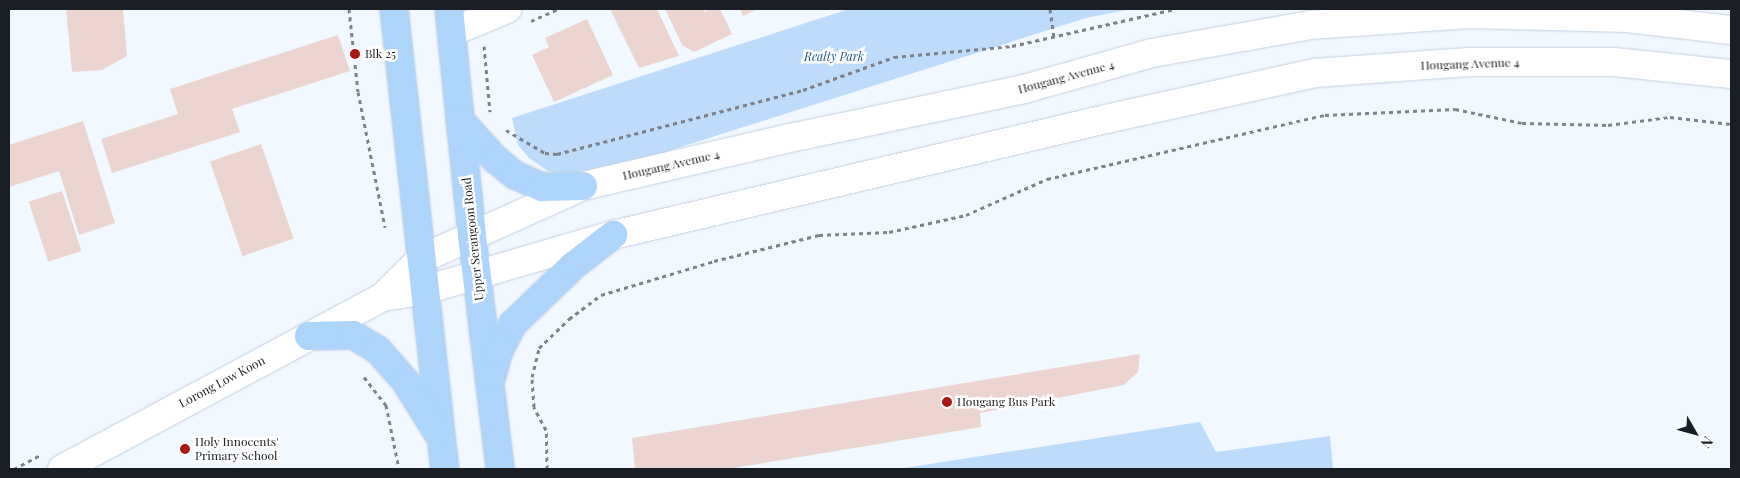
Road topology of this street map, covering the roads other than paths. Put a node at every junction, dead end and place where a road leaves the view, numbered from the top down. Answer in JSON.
{"nodes":[{"id":1,"x":394,"y":9,"type":"edge"},
{"id":2,"x":507,"y":9,"type":"edge"},
{"id":3,"x":450,"y":20,"type":"edge"},
{"id":4,"x":1731,"y":30,"type":"edge"},
{"id":5,"x":1731,"y":74,"type":"edge"},
{"id":6,"x":460,"y":120,"type":"junction"},
{"id":7,"x":583,"y":186,"type":"junction"},
{"id":8,"x":613,"y":235,"type":"junction"},
{"id":9,"x":472,"y":236,"type":"junction"},
{"id":10,"x":421,"y":258,"type":"junction"},
{"id":11,"x":477,"y":274,"type":"junction"},
{"id":12,"x":425,"y":290,"type":"junction"},
{"id":13,"x":384,"y":297,"type":"junction"},
{"id":14,"x":309,"y":336,"type":"junction"},
{"id":15,"x":489,"y":387,"type":"junction"},
{"id":16,"x":441,"y":440,"type":"junction"},
{"id":17,"x":62,"y":469,"type":"edge"},
{"id":18,"x":445,"y":469,"type":"edge"},
{"id":19,"x":500,"y":469,"type":"edge"}],
"edges":[{"from":1,"to":10,"type":"main road"},
{"from":2,"to":3,"type":"street"},
{"from":3,"to":6,"type":"main road","name":"Upper Serangoon Road"},
{"from":4,"to":7,"type":"street","name":"Hougang Avenue 4"},
{"from":5,"to":8,"type":"street","name":"Hougang Avenue 4"},
{"from":6,"to":7,"type":"main road"},
{"from":6,"to":9,"type":"main road","name":"Upper Serangoon Road"},
{"from":7,"to":9,"type":"street","name":"Hougang Avenue 4"},
{"from":8,"to":11,"type":"street","name":"Hougang Avenue 4"},
{"from":8,"to":15,"type":"main road"},
{"from":9,"to":10,"type":"street","name":"Hougang Avenue 4"},
{"from":9,"to":11,"type":"main road","name":"Upper Serangoon Road"},
{"from":10,"to":12,"type":"main road"},
{"from":10,"to":13,"type":"street","name":"Lorong Low Koon"},
{"from":11,"to":12,"type":"street","name":"Hougang Avenue 4"},
{"from":11,"to":15,"type":"main road","name":"Upper Serangoon Road"},
{"from":12,"to":13,"type":"street","name":"Lorong Low Koon"},
{"from":12,"to":16,"type":"main road"},
{"from":13,"to":14,"type":"street","name":"Lorong Low Koon"},
{"from":14,"to":16,"type":"main road"},
{"from":14,"to":17,"type":"street","name":"Lorong Low Koon"},
{"from":15,"to":19,"type":"main road","name":"Upper Serangoon Road"},
{"from":16,"to":18,"type":"main road"}]}
